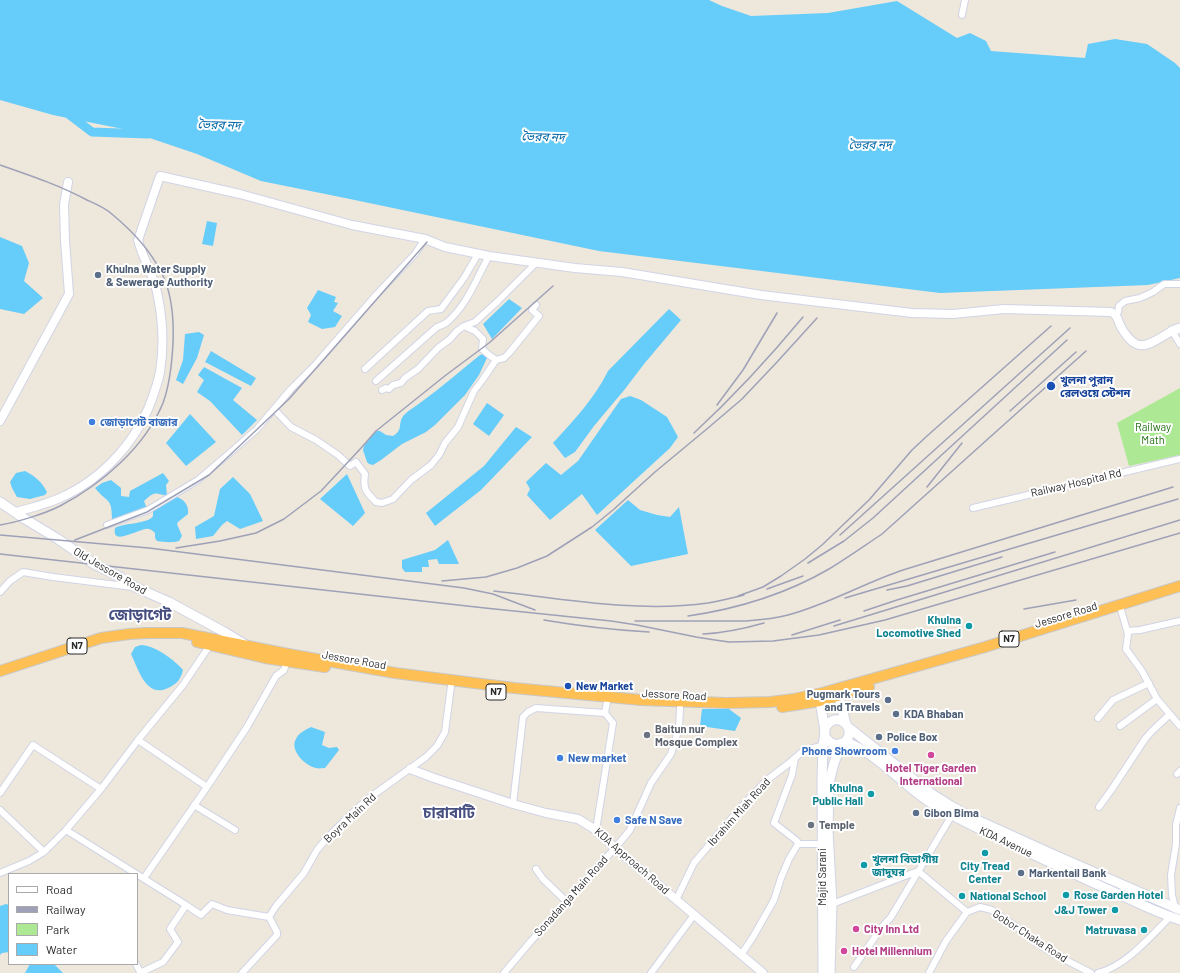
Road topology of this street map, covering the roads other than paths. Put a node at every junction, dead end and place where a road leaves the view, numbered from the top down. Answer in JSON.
{"nodes":[{"id":1,"x":965,"y":0,"type":"edge"},
{"id":2,"x":962,"y":15,"type":"dead end"},
{"id":3,"x":68,"y":182,"type":"dead end"},
{"id":4,"x":425,"y":239,"type":"junction"},
{"id":5,"x":478,"y":254,"type":"junction"},
{"id":6,"x":489,"y":256,"type":"junction"},
{"id":7,"x":536,"y":263,"type":"junction"},
{"id":8,"x":1180,"y":284,"type":"edge"},
{"id":9,"x":536,"y":305,"type":"dead end"},
{"id":10,"x":1116,"y":315,"type":"junction"},
{"id":11,"x":464,"y":326,"type":"junction"},
{"id":12,"x":1177,"y":330,"type":"edge"},
{"id":13,"x":1180,"y":344,"type":"edge"},
{"id":14,"x":496,"y":360,"type":"junction"},
{"id":15,"x":365,"y":369,"type":"dead end"},
{"id":16,"x":376,"y":381,"type":"dead end"},
{"id":17,"x":382,"y":390,"type":"dead end"},
{"id":18,"x":274,"y":409,"type":"junction"},
{"id":19,"x":0,"y":421,"type":"edge"},
{"id":20,"x":1180,"y":459,"type":"edge"},
{"id":21,"x":0,"y":502,"type":"edge"},
{"id":22,"x":973,"y":508,"type":"dead end"},
{"id":23,"x":16,"y":512,"type":"junction"},
{"id":24,"x":107,"y":525,"type":"dead end"},
{"id":25,"x":1180,"y":586,"type":"edge"},
{"id":26,"x":135,"y":587,"type":"junction"},
{"id":27,"x":0,"y":592,"type":"edge"},
{"id":28,"x":1180,"y":592,"type":"edge"},
{"id":29,"x":1120,"y":608,"type":"junction"},
{"id":30,"x":1180,"y":621,"type":"edge"},
{"id":31,"x":1127,"y":631,"type":"junction"},
{"id":32,"x":156,"y":633,"type":"junction"},
{"id":33,"x":210,"y":645,"type":"junction"},
{"id":34,"x":249,"y":646,"type":"junction"},
{"id":35,"x":266,"y":658,"type":"junction"},
{"id":36,"x":287,"y":661,"type":"junction"},
{"id":37,"x":0,"y":671,"type":"edge"},
{"id":38,"x":1149,"y":683,"type":"junction"},
{"id":39,"x":451,"y":686,"type":"junction"},
{"id":40,"x":838,"y":692,"type":"junction"},
{"id":41,"x":1157,"y":700,"type":"junction"},
{"id":42,"x":820,"y":701,"type":"junction"},
{"id":43,"x":607,"y":702,"type":"junction"},
{"id":44,"x":680,"y":708,"type":"junction"},
{"id":45,"x":605,"y":713,"type":"junction"},
{"id":46,"x":1169,"y":714,"type":"junction"},
{"id":47,"x":1098,"y":718,"type":"dead end"},
{"id":48,"x":847,"y":725,"type":"junction"},
{"id":49,"x":1120,"y":726,"type":"dead end"},
{"id":50,"x":1180,"y":726,"type":"edge"},
{"id":51,"x":825,"y":732,"type":"junction"},
{"id":52,"x":138,"y":740,"type":"junction"},
{"id":53,"x":843,"y":743,"type":"junction"},
{"id":54,"x":823,"y":745,"type":"junction"},
{"id":55,"x":795,"y":758,"type":"junction"},
{"id":56,"x":410,"y":769,"type":"junction"},
{"id":57,"x":207,"y":787,"type":"junction"},
{"id":58,"x":101,"y":789,"type":"junction"},
{"id":59,"x":0,"y":793,"type":"edge"},
{"id":60,"x":513,"y":804,"type":"junction"},
{"id":61,"x":194,"y":805,"type":"junction"},
{"id":62,"x":1099,"y":807,"type":"dead end"},
{"id":63,"x":1180,"y":808,"type":"edge"},
{"id":64,"x":0,"y":810,"type":"edge"},
{"id":65,"x":952,"y":815,"type":"junction"},
{"id":66,"x":66,"y":830,"type":"junction"},
{"id":67,"x":235,"y":830,"type":"dead end"},
{"id":68,"x":596,"y":830,"type":"junction"},
{"id":69,"x":798,"y":844,"type":"junction"},
{"id":70,"x":822,"y":844,"type":"junction"},
{"id":71,"x":615,"y":848,"type":"junction"},
{"id":72,"x":44,"y":852,"type":"junction"},
{"id":73,"x":536,"y":869,"type":"dead end"},
{"id":74,"x":918,"y":871,"type":"junction"},
{"id":75,"x":9,"y":872,"type":"edge"},
{"id":76,"x":0,"y":873,"type":"edge"},
{"id":77,"x":136,"y":873,"type":"edge"},
{"id":78,"x":138,"y":874,"type":"edge"},
{"id":79,"x":144,"y":878,"type":"junction"},
{"id":80,"x":676,"y":900,"type":"junction"},
{"id":81,"x":567,"y":902,"type":"junction"},
{"id":82,"x":832,"y":904,"type":"junction"},
{"id":83,"x":186,"y":905,"type":"junction"},
{"id":84,"x":1177,"y":909,"type":"edge"},
{"id":85,"x":967,"y":912,"type":"junction"},
{"id":86,"x":694,"y":915,"type":"junction"},
{"id":87,"x":269,"y":917,"type":"junction"},
{"id":88,"x":1170,"y":917,"type":"junction"},
{"id":89,"x":1180,"y":920,"type":"edge"},
{"id":90,"x":741,"y":955,"type":"junction"},
{"id":91,"x":854,"y":967,"type":"dead end"},
{"id":92,"x":1109,"y":972,"type":"edge"},
{"id":93,"x":140,"y":973,"type":"edge"},
{"id":94,"x":242,"y":973,"type":"edge"},
{"id":95,"x":504,"y":973,"type":"edge"},
{"id":96,"x":651,"y":973,"type":"edge"},
{"id":97,"x":762,"y":973,"type":"edge"},
{"id":98,"x":823,"y":973,"type":"edge"},
{"id":99,"x":830,"y":973,"type":"edge"},
{"id":100,"x":929,"y":973,"type":"edge"},
{"id":101,"x":1091,"y":973,"type":"edge"},
{"id":102,"x":1098,"y":973,"type":"edge"}],
"edges":[{"from":1,"to":2,"type":"street"},
{"from":3,"to":19,"type":"street"},
{"from":4,"to":5,"type":"street"},
{"from":4,"to":18,"type":"street"},
{"from":4,"to":23,"type":"street"},
{"from":5,"to":6,"type":"street"},
{"from":5,"to":15,"type":"street"},
{"from":6,"to":7,"type":"street"},
{"from":6,"to":16,"type":"street"},
{"from":7,"to":10,"type":"street"},
{"from":7,"to":11,"type":"street"},
{"from":8,"to":10,"type":"street"},
{"from":9,"to":14,"type":"street"},
{"from":10,"to":12,"type":"street"},
{"from":11,"to":14,"type":"street"},
{"from":11,"to":17,"type":"street"},
{"from":12,"to":13,"type":"street"},
{"from":14,"to":18,"type":"street"},
{"from":18,"to":24,"type":"street"},
{"from":20,"to":22,"type":"street","name":"Railway Hospital Rd"},
{"from":21,"to":23,"type":"main road","name":"Old Jessore Road"},
{"from":23,"to":26,"type":"main road","name":"Old Jessore Road"},
{"from":25,"to":29,"type":"highway","number":"N7"},
{"from":26,"to":27,"type":"street"},
{"from":26,"to":34,"type":"main road","name":"Old Jessore Road"},
{"from":28,"to":29,"type":"highway","number":"N7"},
{"from":29,"to":31,"type":"street"},
{"from":29,"to":40,"type":"highway","number":"N7"},
{"from":30,"to":31,"type":"street"},
{"from":31,"to":38,"type":"street"},
{"from":32,"to":33,"type":"highway","name":"Jessore Road","number":"N7"},
{"from":32,"to":34,"type":"highway","name":"Jessore Road","number":"N7"},
{"from":32,"to":37,"type":"highway","name":"Jessore Road","number":"N7"},
{"from":33,"to":35,"type":"highway","name":"Jessore Road","number":"N7"},
{"from":33,"to":52,"type":"street"},
{"from":34,"to":35,"type":"main road","name":"Old Jessore Road"},
{"from":34,"to":40,"type":"highway","name":"Jessore Road","number":"N7"},
{"from":35,"to":36,"type":"highway","name":"Jessore Road","number":"N7"},
{"from":36,"to":39,"type":"highway","name":"Jessore Road","number":"N7"},
{"from":36,"to":57,"type":"street"},
{"from":38,"to":41,"type":"street"},
{"from":38,"to":47,"type":"street"},
{"from":39,"to":43,"type":"highway","name":"Jessore Road","number":"N7"},
{"from":39,"to":56,"type":"street","name":"Boyra Main Rd"},
{"from":40,"to":42,"type":"highway","name":"Jessore Road","number":"N7"},
{"from":40,"to":48,"type":"main road"},
{"from":41,"to":46,"type":"street"},
{"from":41,"to":49,"type":"street"},
{"from":42,"to":44,"type":"highway","name":"Jessore Road","number":"N7"},
{"from":42,"to":51,"type":"main road","name":"Majid Sarani"},
{"from":43,"to":44,"type":"highway","name":"Jessore Road","number":"N7"},
{"from":43,"to":45,"type":"street"},
{"from":44,"to":71,"type":"street","name":"Sonadanga Main Road"},
{"from":45,"to":60,"type":"street"},
{"from":45,"to":68,"type":"street"},
{"from":46,"to":50,"type":"street"},
{"from":46,"to":62,"type":"street"},
{"from":48,"to":51,"type":"main road"},
{"from":48,"to":53,"type":"main road"},
{"from":48,"to":84,"type":"main road"},
{"from":51,"to":53,"type":"main road"},
{"from":51,"to":54,"type":"main road","name":"Majid Sarani"},
{"from":52,"to":57,"type":"street"},
{"from":52,"to":58,"type":"street"},
{"from":53,"to":65,"type":"main road","name":"KDA Avenue"},
{"from":53,"to":82,"type":"main road","name":"Majid Sarani"},
{"from":54,"to":55,"type":"street","name":"Ibrahim Miah Road"},
{"from":54,"to":70,"type":"main road","name":"Majid Sarani"},
{"from":55,"to":69,"type":"street"},
{"from":55,"to":80,"type":"street","name":"Ibrahim Miah Road"},
{"from":56,"to":60,"type":"street","name":"KDA Approach Road"},
{"from":56,"to":87,"type":"street","name":"Boyra Main Rd"},
{"from":57,"to":61,"type":"street"},
{"from":58,"to":59,"type":"street"},
{"from":58,"to":66,"type":"street"},
{"from":60,"to":68,"type":"street","name":"KDA Approach Road"},
{"from":61,"to":67,"type":"street"},
{"from":61,"to":79,"type":"street"},
{"from":63,"to":84,"type":"street"},
{"from":64,"to":72,"type":"street"},
{"from":65,"to":74,"type":"street"},
{"from":65,"to":88,"type":"main road","name":"KDA Avenue"},
{"from":66,"to":72,"type":"street"},
{"from":66,"to":77,"type":"street"},
{"from":68,"to":71,"type":"street","name":"KDA Approach Road"},
{"from":69,"to":70,"type":"street"},
{"from":69,"to":90,"type":"street"},
{"from":70,"to":98,"type":"main road","name":"Majid Sarani"},
{"from":71,"to":80,"type":"street","name":"KDA Approach Road"},
{"from":71,"to":81,"type":"street","name":"Sonadanga Main Road"},
{"from":72,"to":75,"type":"street"},
{"from":73,"to":81,"type":"street"},
{"from":74,"to":82,"type":"street"},
{"from":74,"to":85,"type":"street"},
{"from":74,"to":91,"type":"street"},
{"from":75,"to":76,"type":"street"},
{"from":78,"to":79,"type":"street"},
{"from":79,"to":83,"type":"street"},
{"from":80,"to":86,"type":"street","name":"KDA Approach Road"},
{"from":81,"to":95,"type":"street","name":"Sonadanga Main Road"},
{"from":82,"to":99,"type":"main road","name":"Majid Sarani"},
{"from":83,"to":87,"type":"street"},
{"from":83,"to":93,"type":"street"},
{"from":85,"to":100,"type":"street"},
{"from":85,"to":101,"type":"street","name":"Gobor Chaka Road"},
{"from":86,"to":90,"type":"street","name":"KDA Approach Road"},
{"from":86,"to":96,"type":"street"},
{"from":87,"to":94,"type":"street"},
{"from":88,"to":89,"type":"main road","name":"KDA Avenue"},
{"from":88,"to":92,"type":"street"},
{"from":90,"to":97,"type":"street","name":"KDA Approach Road"},
{"from":92,"to":102,"type":"street"}]}
